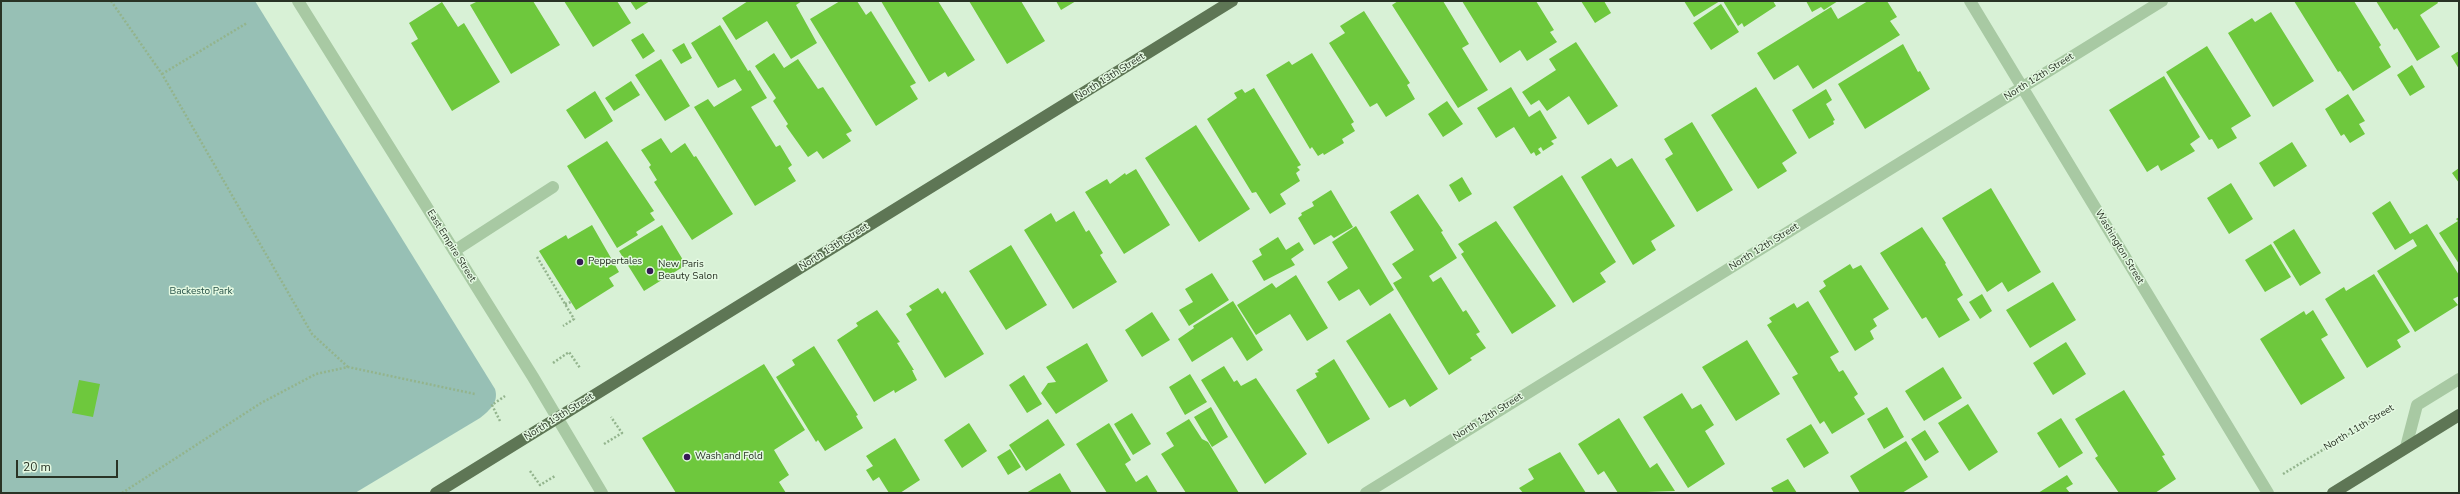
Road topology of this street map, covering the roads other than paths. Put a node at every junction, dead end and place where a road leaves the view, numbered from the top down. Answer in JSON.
{"nodes":[{"id":1,"x":298,"y":1,"type":"edge"},
{"id":2,"x":1232,"y":1,"type":"edge"},
{"id":3,"x":1970,"y":1,"type":"edge"},
{"id":4,"x":2162,"y":1,"type":"edge"},
{"id":5,"x":2023,"y":87,"type":"junction"},
{"id":6,"x":553,"y":187,"type":"dead end"},
{"id":7,"x":454,"y":250,"type":"junction"},
{"id":8,"x":2459,"y":379,"type":"edge"},
{"id":9,"x":2459,"y":415,"type":"edge"},
{"id":10,"x":557,"y":418,"type":"junction"},
{"id":11,"x":2406,"y":447,"type":"junction"},
{"id":12,"x":436,"y":493,"type":"edge"},
{"id":13,"x":602,"y":493,"type":"edge"},
{"id":14,"x":1366,"y":493,"type":"edge"},
{"id":15,"x":2268,"y":493,"type":"edge"},
{"id":16,"x":2333,"y":493,"type":"edge"}],
"edges":[{"from":1,"to":7,"type":"street","name":"East Empire Street"},
{"from":2,"to":10,"type":"main road","name":"North 13th Street"},
{"from":3,"to":5,"type":"street","name":"Washington Street"},
{"from":4,"to":5,"type":"street","name":"North 12th Street"},
{"from":5,"to":14,"type":"street","name":"North 12th Street"},
{"from":5,"to":15,"type":"street","name":"Washington Street"},
{"from":6,"to":7,"type":"street"},
{"from":7,"to":10,"type":"street","name":"East Empire Street"},
{"from":8,"to":11,"type":"street"},
{"from":9,"to":11,"type":"main road"},
{"from":10,"to":12,"type":"main road","name":"North 13th Street"},
{"from":10,"to":13,"type":"street","name":"East Empire Street"},
{"from":11,"to":16,"type":"main road"}]}
